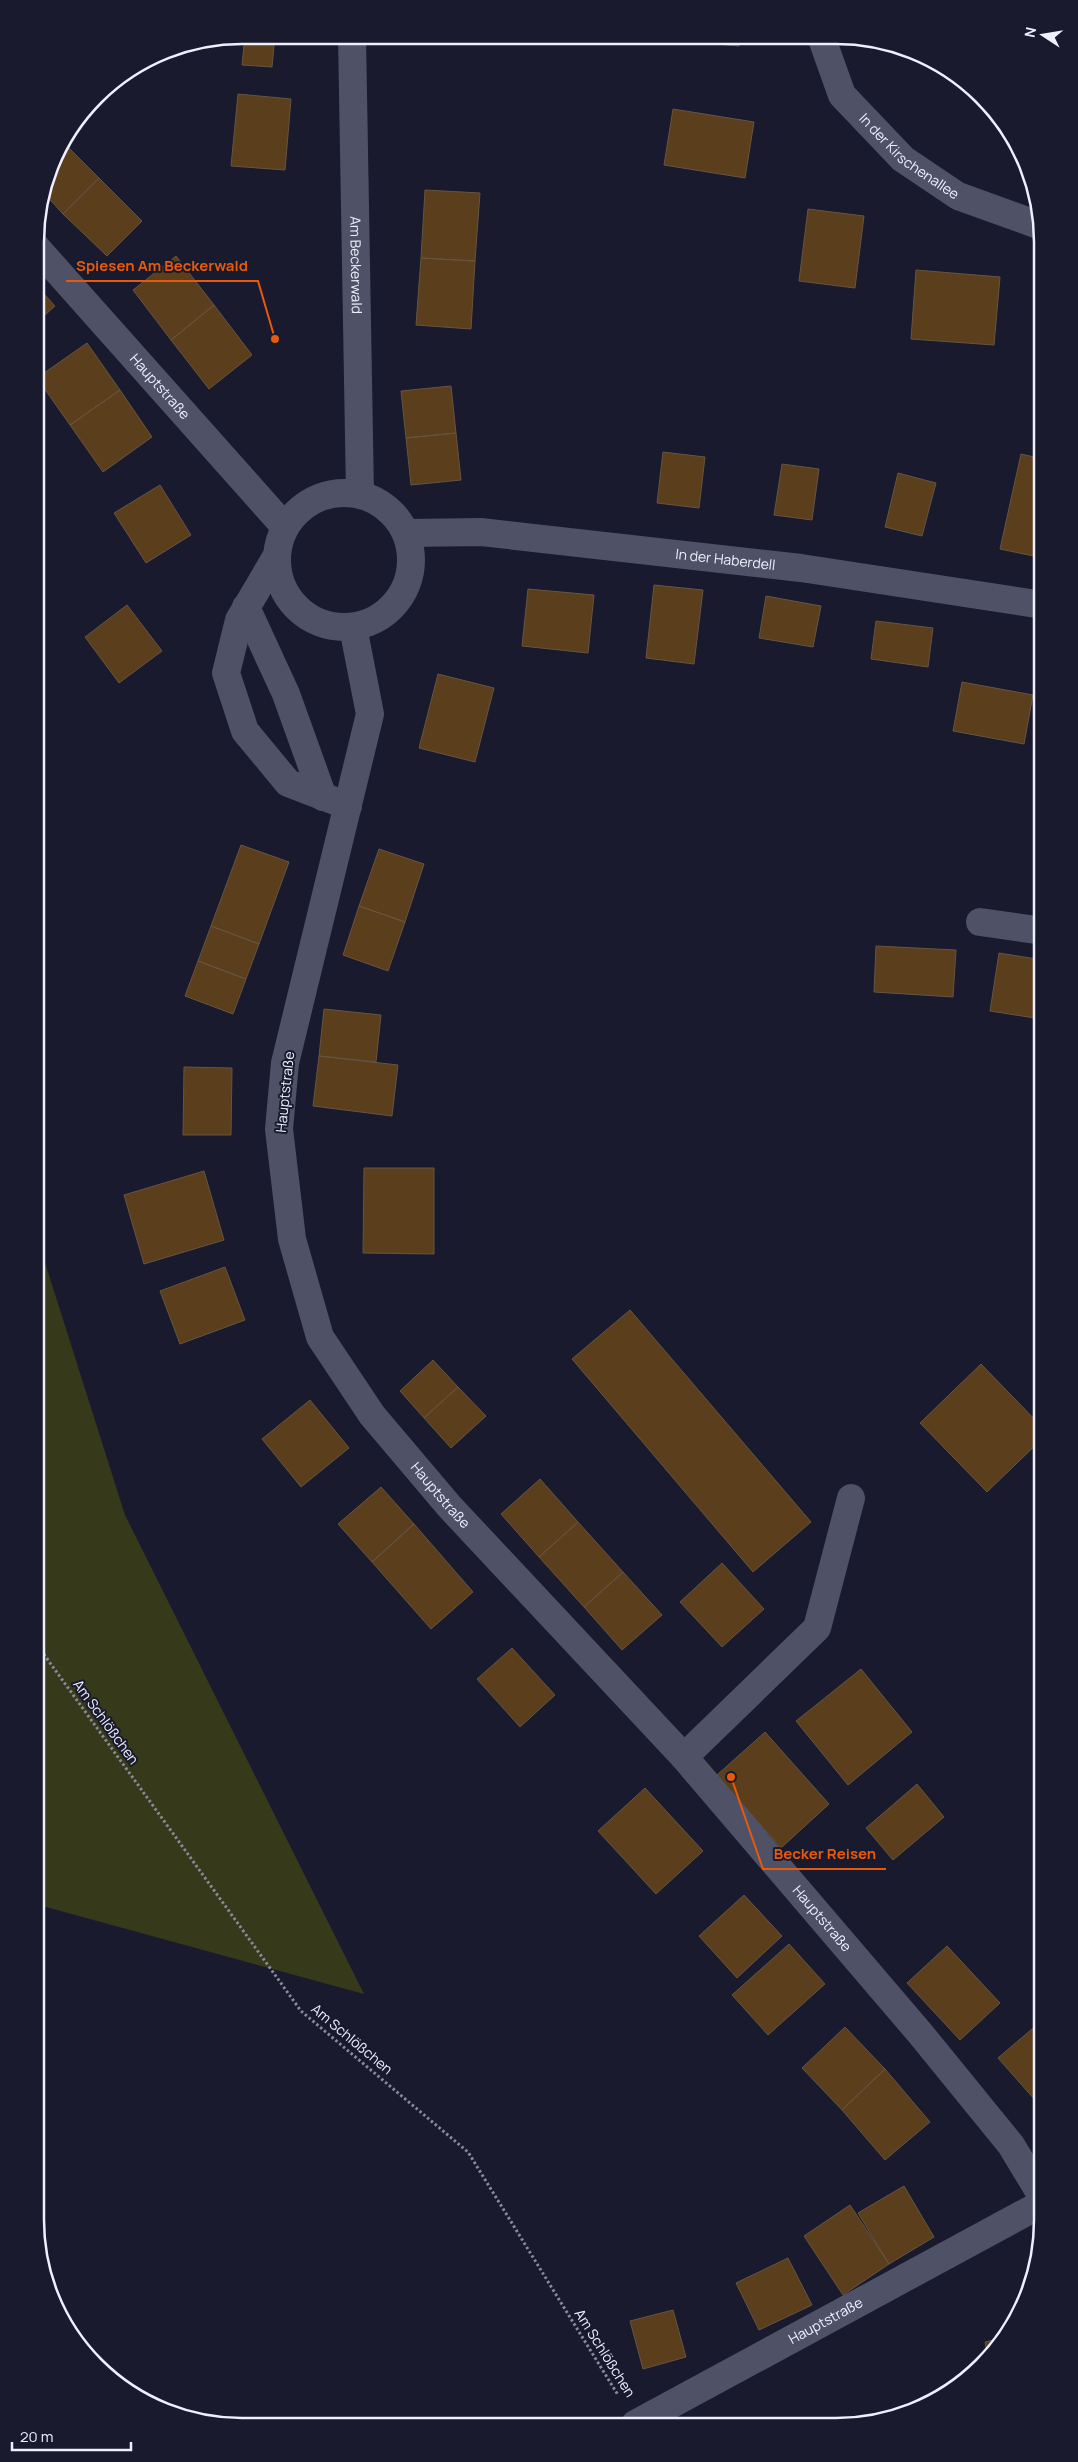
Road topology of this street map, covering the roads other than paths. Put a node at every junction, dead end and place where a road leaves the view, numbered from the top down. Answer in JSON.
{"nodes":[{"id":1,"x":352,"y":44,"type":"edge"},
{"id":2,"x":824,"y":44,"type":"edge"},
{"id":3,"x":1034,"y":223,"type":"edge"},
{"id":4,"x":44,"y":255,"type":"edge"},
{"id":5,"x":360,"y":494,"type":"junction"},
{"id":6,"x":285,"y":527,"type":"junction"},
{"id":7,"x":406,"y":533,"type":"junction"},
{"id":8,"x":276,"y":557,"type":"junction"},
{"id":9,"x":1034,"y":604,"type":"edge"},
{"id":10,"x":246,"y":606,"type":"junction"},
{"id":11,"x":354,"y":627,"type":"junction"},
{"id":12,"x":323,"y":797,"type":"junction"},
{"id":13,"x":348,"y":806,"type":"junction"},
{"id":14,"x":980,"y":922,"type":"dead end"},
{"id":15,"x":1034,"y":930,"type":"edge"},
{"id":16,"x":851,"y":1498,"type":"dead end"},
{"id":17,"x":684,"y":1757,"type":"junction"},
{"id":18,"x":1034,"y":2183,"type":"edge"},
{"id":19,"x":1034,"y":2208,"type":"edge"},
{"id":20,"x":649,"y":2418,"type":"edge"}],
"edges":[{"from":1,"to":5,"type":"street","name":"Am Beckerwald"},
{"from":2,"to":3,"type":"street","name":"In der Kirschenallee"},
{"from":4,"to":6,"type":"street","name":"Hauptstraße"},
{"from":5,"to":6,"type":"street"},
{"from":5,"to":7,"type":"street"},
{"from":6,"to":8,"type":"street"},
{"from":7,"to":9,"type":"street","name":"In der Haberdell"},
{"from":7,"to":11,"type":"street"},
{"from":8,"to":10,"type":"street"},
{"from":8,"to":11,"type":"street"},
{"from":10,"to":12,"type":"street"},
{"from":10,"to":12,"type":"street"},
{"from":11,"to":13,"type":"street","name":"Hauptstraße"},
{"from":12,"to":13,"type":"street"},
{"from":13,"to":17,"type":"street","name":"Hauptstraße"},
{"from":14,"to":15,"type":"street"},
{"from":16,"to":17,"type":"street"},
{"from":17,"to":18,"type":"street","name":"Hauptstraße"},
{"from":19,"to":20,"type":"street","name":"Hauptstraße"}]}
